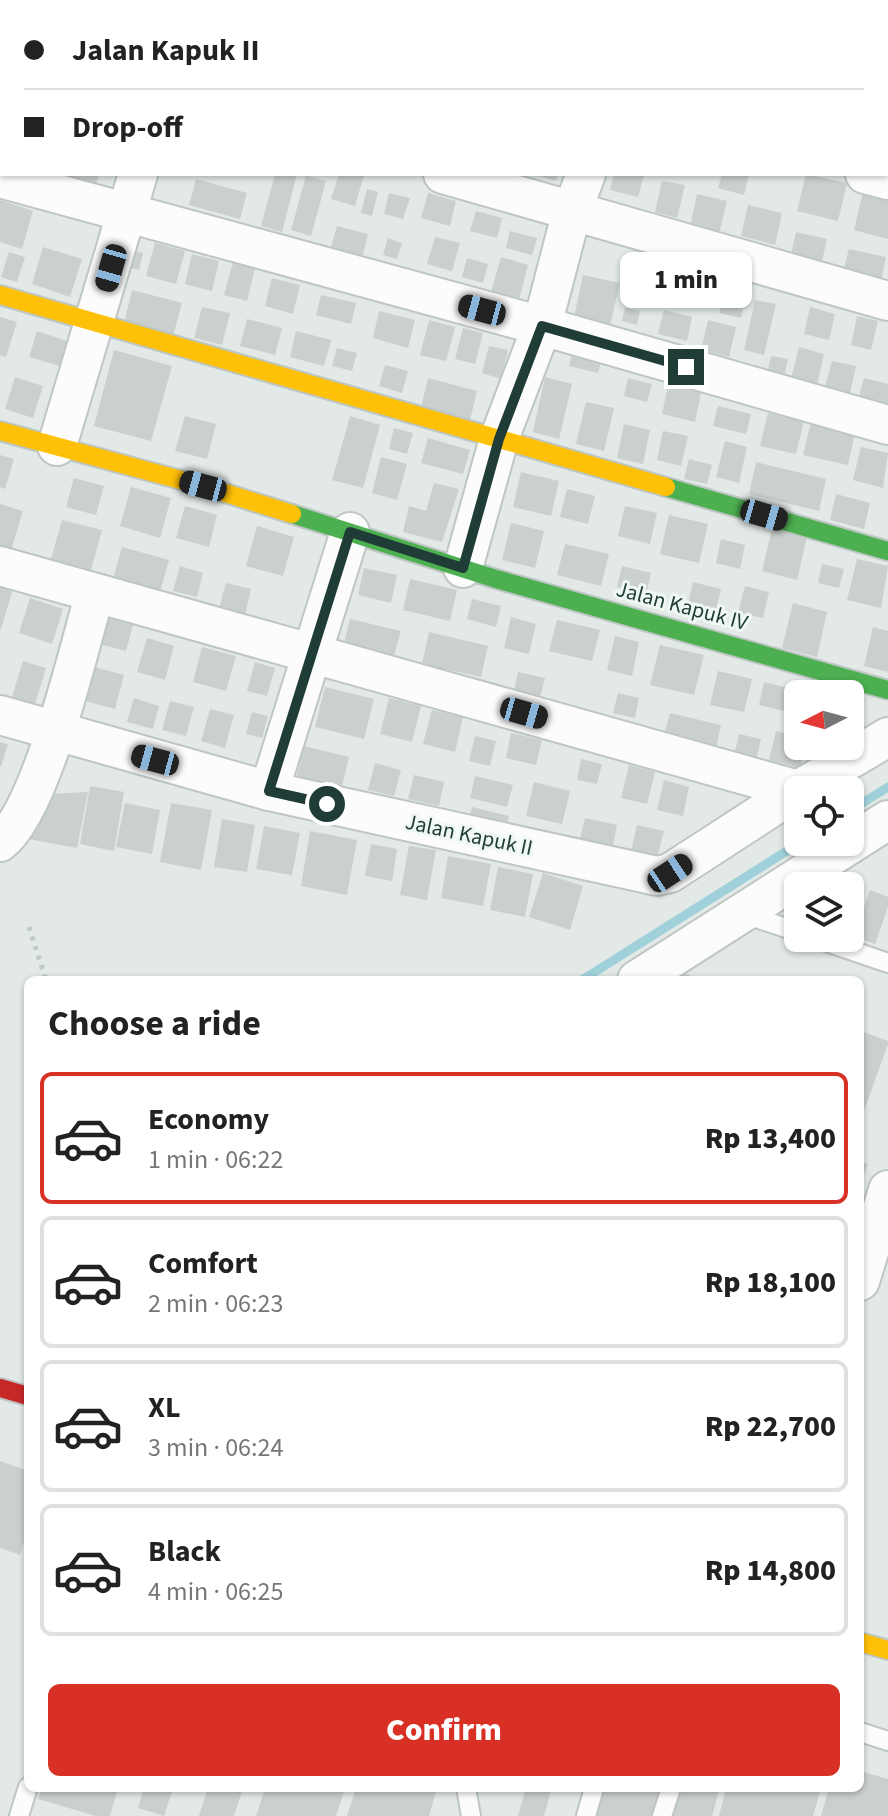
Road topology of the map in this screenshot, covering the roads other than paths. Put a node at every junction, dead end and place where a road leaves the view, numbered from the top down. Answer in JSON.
{"nodes":[{"id":1,"x":137,"y":176,"type":"edge"},
{"id":2,"x":450,"y":176,"type":"edge"},
{"id":3,"x":585,"y":176,"type":"edge"},
{"id":4,"x":0,"y":178,"type":"edge"},
{"id":5,"x":572,"y":211,"type":"junction"},
{"id":6,"x":126,"y":213,"type":"junction"},
{"id":7,"x":0,"y":295,"type":"edge"},
{"id":8,"x":888,"y":301,"type":"edge"},
{"id":9,"x":96,"y":322,"type":"junction"},
{"id":10,"x":542,"y":326,"type":"junction"},
{"id":11,"x":888,"y":425,"type":"edge"},
{"id":12,"x":0,"y":431,"type":"edge"},
{"id":13,"x":499,"y":439,"type":"junction"},
{"id":14,"x":57,"y":446,"type":"junction"},
{"id":15,"x":350,"y":532,"type":"junction"},
{"id":16,"x":886,"y":541,"type":"edge"},
{"id":17,"x":0,"y":566,"type":"edge"},
{"id":18,"x":463,"y":568,"type":"junction"},
{"id":19,"x":95,"y":593,"type":"junction"},
{"id":20,"x":311,"y":653,"type":"junction"},
{"id":21,"x":888,"y":690,"type":"edge"},
{"id":22,"x":0,"y":715,"type":"edge"},
{"id":23,"x":54,"y":732,"type":"junction"},
{"id":24,"x":888,"y":737,"type":"edge"},
{"id":25,"x":822,"y":776,"type":"edge"},
{"id":26,"x":269,"y":791,"type":"junction"},
{"id":27,"x":888,"y":820,"type":"edge"},
{"id":28,"x":0,"y":842,"type":"edge"},
{"id":29,"x":742,"y":913,"type":"junction"},
{"id":30,"x":784,"y":927,"type":"edge"},
{"id":31,"x":856,"y":952,"type":"edge"},
{"id":32,"x":888,"y":963,"type":"edge"},
{"id":33,"x":643,"y":976,"type":"edge"},
{"id":34,"x":888,"y":1190,"type":"edge"},
{"id":35,"x":864,"y":1268,"type":"edge"},
{"id":36,"x":0,"y":1388,"type":"edge"},
{"id":37,"x":24,"y":1395,"type":"edge"},
{"id":38,"x":864,"y":1646,"type":"edge"},
{"id":39,"x":888,"y":1650,"type":"edge"},
{"id":40,"x":864,"y":1733,"type":"edge"},
{"id":41,"x":888,"y":1741,"type":"edge"},
{"id":42,"x":26,"y":1792,"type":"edge"},
{"id":43,"x":467,"y":1792,"type":"edge"},
{"id":44,"x":593,"y":1792,"type":"edge"},
{"id":45,"x":670,"y":1792,"type":"edge"},
{"id":46,"x":19,"y":1816,"type":"edge"},
{"id":47,"x":471,"y":1816,"type":"edge"},
{"id":48,"x":586,"y":1816,"type":"edge"},
{"id":49,"x":662,"y":1816,"type":"edge"}],
"edges":[{"from":1,"to":6,"type":"street"},
{"from":2,"to":5,"type":"street"},
{"from":3,"to":5,"type":"street"},
{"from":4,"to":6,"type":"street"},
{"from":5,"to":8,"type":"street"},
{"from":5,"to":10,"type":"street"},
{"from":6,"to":9,"type":"street"},
{"from":6,"to":10,"type":"street"},
{"from":7,"to":9,"type":"street"},
{"from":9,"to":13,"type":"street"},
{"from":9,"to":14,"type":"street"},
{"from":10,"to":11,"type":"street"},
{"from":10,"to":13,"type":"street"},
{"from":12,"to":14,"type":"street","name":"Jalan Kapuk IV"},
{"from":13,"to":16,"type":"street"},
{"from":13,"to":18,"type":"street"},
{"from":14,"to":15,"type":"street","name":"Jalan Kapuk IV"},
{"from":15,"to":18,"type":"street","name":"Jalan Kapuk IV"},
{"from":15,"to":20,"type":"street"},
{"from":17,"to":19,"type":"street"},
{"from":18,"to":21,"type":"street","name":"Jalan Kapuk IV"},
{"from":19,"to":20,"type":"street"},
{"from":19,"to":23,"type":"street"},
{"from":20,"to":26,"type":"street"},
{"from":20,"to":26,"type":"street","name":"Jalan Kapuk II"},
{"from":22,"to":23,"type":"street","name":"Jalan Kapuk II"},
{"from":23,"to":26,"type":"street","name":"Jalan Kapuk II"},
{"from":23,"to":28,"type":"street"},
{"from":24,"to":25,"type":"street"},
{"from":27,"to":29,"type":"street"},
{"from":29,"to":30,"type":"lane"},
{"from":29,"to":33,"type":"street"},
{"from":31,"to":32,"type":"lane"},
{"from":34,"to":35,"type":"street"},
{"from":36,"to":37,"type":"street"},
{"from":38,"to":39,"type":"street"},
{"from":40,"to":41,"type":"lane"},
{"from":42,"to":46,"type":"lane"},
{"from":43,"to":47,"type":"lane"},
{"from":44,"to":48,"type":"lane"},
{"from":45,"to":49,"type":"lane"}]}
